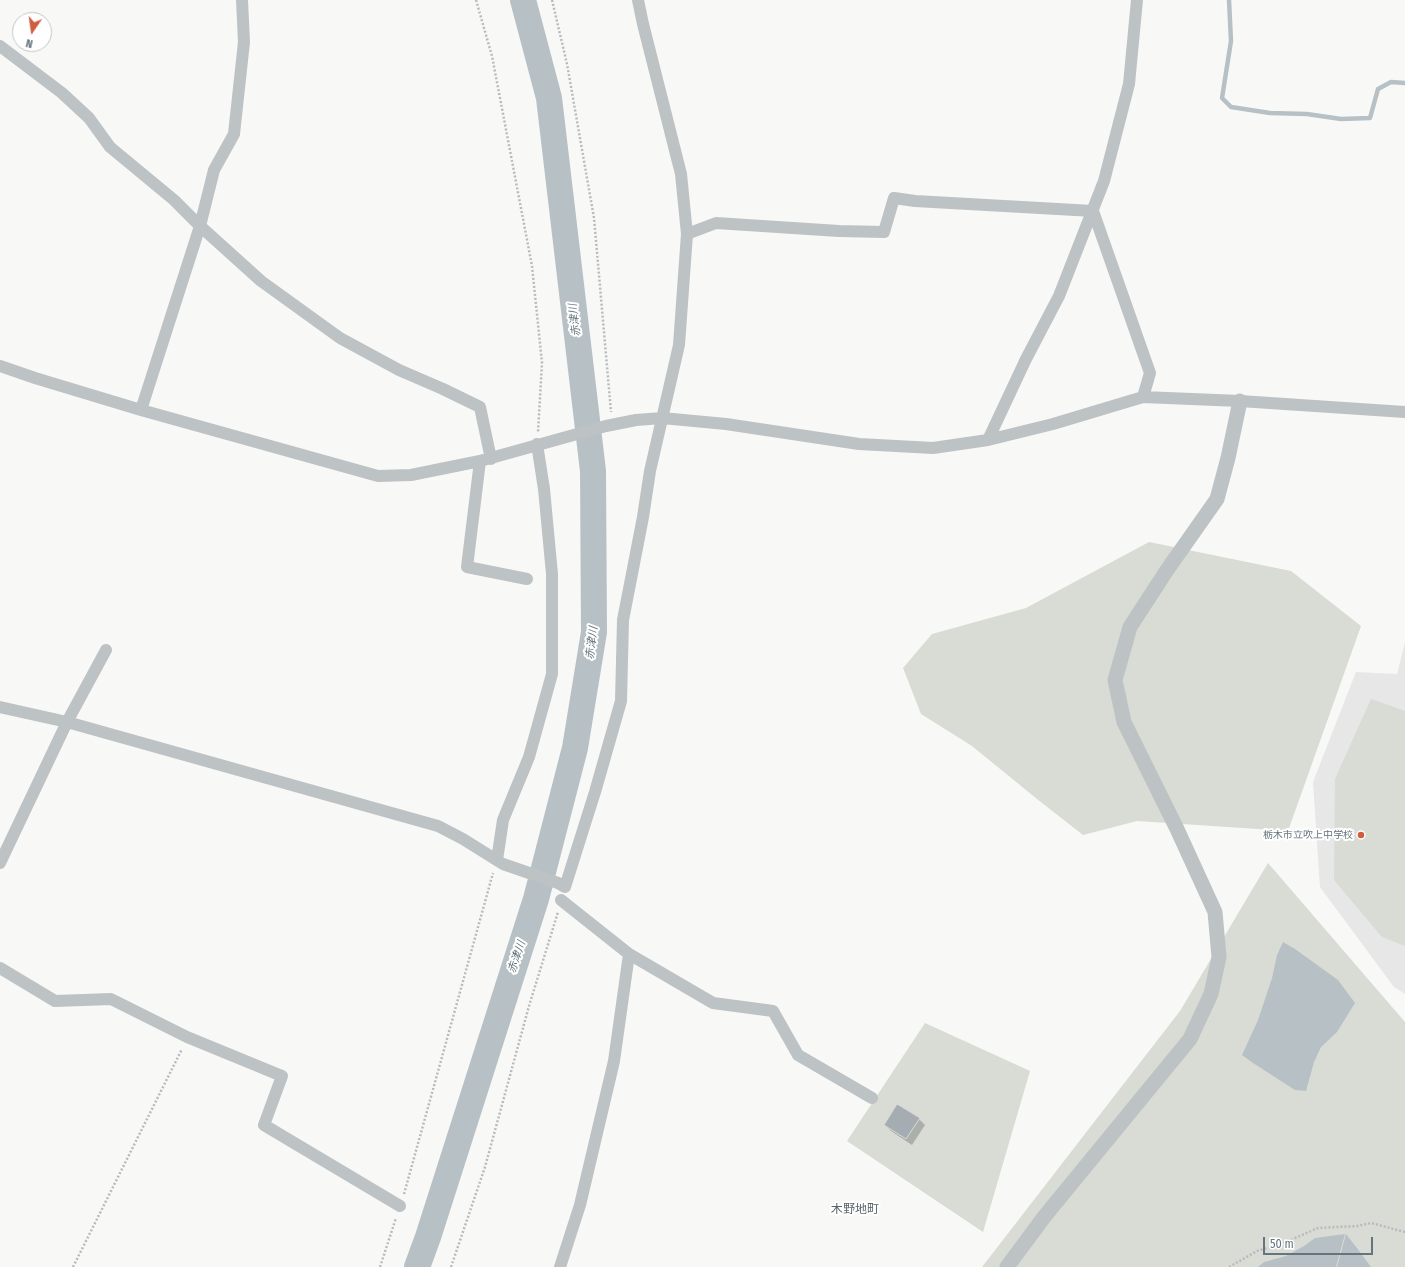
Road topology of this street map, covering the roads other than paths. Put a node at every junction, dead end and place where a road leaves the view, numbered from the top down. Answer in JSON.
{"nodes":[{"id":1,"x":242,"y":0,"type":"edge"},
{"id":2,"x":638,"y":0,"type":"edge"},
{"id":3,"x":1137,"y":0,"type":"edge"},
{"id":4,"x":0,"y":46,"type":"edge"},
{"id":5,"x":1093,"y":211,"type":"junction"},
{"id":6,"x":200,"y":226,"type":"junction"},
{"id":7,"x":687,"y":234,"type":"junction"},
{"id":8,"x":0,"y":366,"type":"edge"},
{"id":9,"x":1143,"y":397,"type":"junction"},
{"id":10,"x":1240,"y":401,"type":"junction"},
{"id":11,"x":141,"y":410,"type":"junction"},
{"id":12,"x":1405,"y":412,"type":"edge"},
{"id":13,"x":662,"y":418,"type":"junction"},
{"id":14,"x":988,"y":440,"type":"junction"},
{"id":15,"x":543,"y":443,"type":"junction"},
{"id":16,"x":486,"y":460,"type":"junction"},
{"id":17,"x":527,"y":579,"type":"dead end"},
{"id":18,"x":106,"y":650,"type":"dead end"},
{"id":19,"x":0,"y":707,"type":"edge"},
{"id":20,"x":67,"y":722,"type":"junction"},
{"id":21,"x":500,"y":862,"type":"junction"},
{"id":22,"x":0,"y":863,"type":"edge"},
{"id":23,"x":561,"y":900,"type":"road end"},
{"id":24,"x":629,"y":954,"type":"junction"},
{"id":25,"x":0,"y":968,"type":"edge"},
{"id":26,"x":872,"y":1098,"type":"dead end"},
{"id":27,"x":400,"y":1206,"type":"road end"},
{"id":28,"x":560,"y":1267,"type":"edge"},
{"id":29,"x":1007,"y":1267,"type":"edge"}],
"edges":[{"from":1,"to":6,"type":"street"},
{"from":2,"to":7,"type":"street"},
{"from":3,"to":5,"type":"street"},
{"from":4,"to":6,"type":"street"},
{"from":5,"to":7,"type":"street"},
{"from":5,"to":9,"type":"street"},
{"from":5,"to":14,"type":"street"},
{"from":6,"to":11,"type":"street"},
{"from":6,"to":16,"type":"street"},
{"from":7,"to":13,"type":"street"},
{"from":8,"to":11,"type":"street"},
{"from":9,"to":10,"type":"street"},
{"from":9,"to":14,"type":"street"},
{"from":10,"to":12,"type":"street"},
{"from":10,"to":29,"type":"street"},
{"from":11,"to":16,"type":"street"},
{"from":13,"to":14,"type":"street"},
{"from":13,"to":15,"type":"street"},
{"from":13,"to":21,"type":"street"},
{"from":15,"to":16,"type":"street"},
{"from":15,"to":21,"type":"street"},
{"from":16,"to":17,"type":"street"},
{"from":18,"to":20,"type":"street"},
{"from":19,"to":20,"type":"street"},
{"from":20,"to":21,"type":"street"},
{"from":20,"to":22,"type":"street"},
{"from":23,"to":24,"type":"street"},
{"from":24,"to":26,"type":"street"},
{"from":24,"to":28,"type":"street"},
{"from":25,"to":27,"type":"street"}]}
